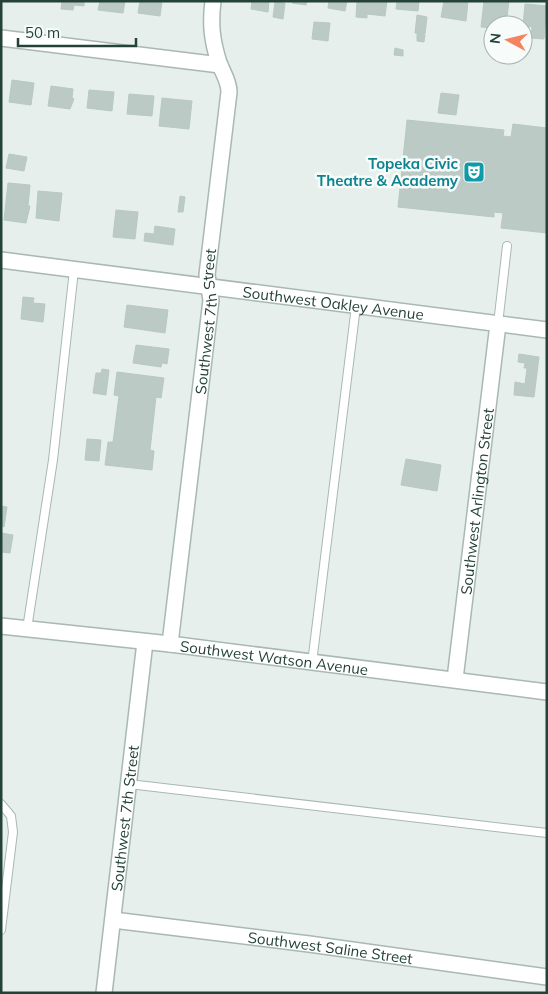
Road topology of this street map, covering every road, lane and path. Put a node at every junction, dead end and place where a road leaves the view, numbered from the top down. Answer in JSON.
{"nodes":[{"id":1,"x":213,"y":1,"type":"edge"},
{"id":2,"x":1,"y":38,"type":"edge"},
{"id":3,"x":220,"y":65,"type":"junction"},
{"id":4,"x":507,"y":246,"type":"dead end"},
{"id":5,"x":1,"y":260,"type":"edge"},
{"id":6,"x":74,"y":270,"type":"junction"},
{"id":7,"x":209,"y":287,"type":"junction"},
{"id":8,"x":356,"y":306,"type":"junction"},
{"id":9,"x":498,"y":324,"type":"junction"},
{"id":10,"x":547,"y":330,"type":"edge"},
{"id":11,"x":1,"y":626,"type":"edge"},
{"id":12,"x":27,"y":629,"type":"junction"},
{"id":13,"x":145,"y":642,"type":"junction"},
{"id":14,"x":170,"y":644,"type":"junction"},
{"id":15,"x":312,"y":663,"type":"junction"},
{"id":16,"x":455,"y":679,"type":"junction"},
{"id":17,"x":547,"y":692,"type":"edge"},
{"id":18,"x":129,"y":784,"type":"junction"},
{"id":19,"x":1,"y":804,"type":"edge"},
{"id":20,"x":547,"y":834,"type":"edge"},
{"id":21,"x":113,"y":920,"type":"junction"},
{"id":22,"x":1,"y":930,"type":"edge"},
{"id":23,"x":547,"y":977,"type":"edge"},
{"id":24,"x":104,"y":993,"type":"edge"}],
"edges":[{"from":1,"to":3,"type":"street","name":"Southwest 7th Street"},
{"from":2,"to":3,"type":"street"},
{"from":3,"to":7,"type":"street","name":"Southwest 7th Street"},
{"from":4,"to":9,"type":"lane"},
{"from":5,"to":6,"type":"street","name":"Southwest Oakley Avenue"},
{"from":6,"to":7,"type":"street","name":"Southwest Oakley Avenue"},
{"from":6,"to":12,"type":"lane"},
{"from":7,"to":8,"type":"street","name":"Southwest Oakley Avenue"},
{"from":7,"to":14,"type":"street","name":"Southwest 7th Street"},
{"from":8,"to":9,"type":"street","name":"Southwest Oakley Avenue"},
{"from":8,"to":15,"type":"lane"},
{"from":9,"to":10,"type":"street","name":"Southwest Oakley Avenue"},
{"from":9,"to":16,"type":"street","name":"Southwest Arlington Street"},
{"from":11,"to":12,"type":"street","name":"Southwest Watson Avenue"},
{"from":12,"to":13,"type":"street","name":"Southwest Watson Avenue"},
{"from":13,"to":14,"type":"street","name":"Southwest Watson Avenue"},
{"from":13,"to":18,"type":"street","name":"Southwest 7th Street"},
{"from":14,"to":15,"type":"street","name":"Southwest Watson Avenue"},
{"from":15,"to":16,"type":"street","name":"Southwest Watson Avenue"},
{"from":16,"to":17,"type":"street","name":"Southwest Watson Avenue"},
{"from":18,"to":20,"type":"lane"},
{"from":18,"to":21,"type":"street","name":"Southwest 7th Street"},
{"from":19,"to":22,"type":"lane"},
{"from":21,"to":23,"type":"street","name":"Southwest Saline Street"},
{"from":21,"to":24,"type":"street","name":"Southwest 7th Street"}]}
